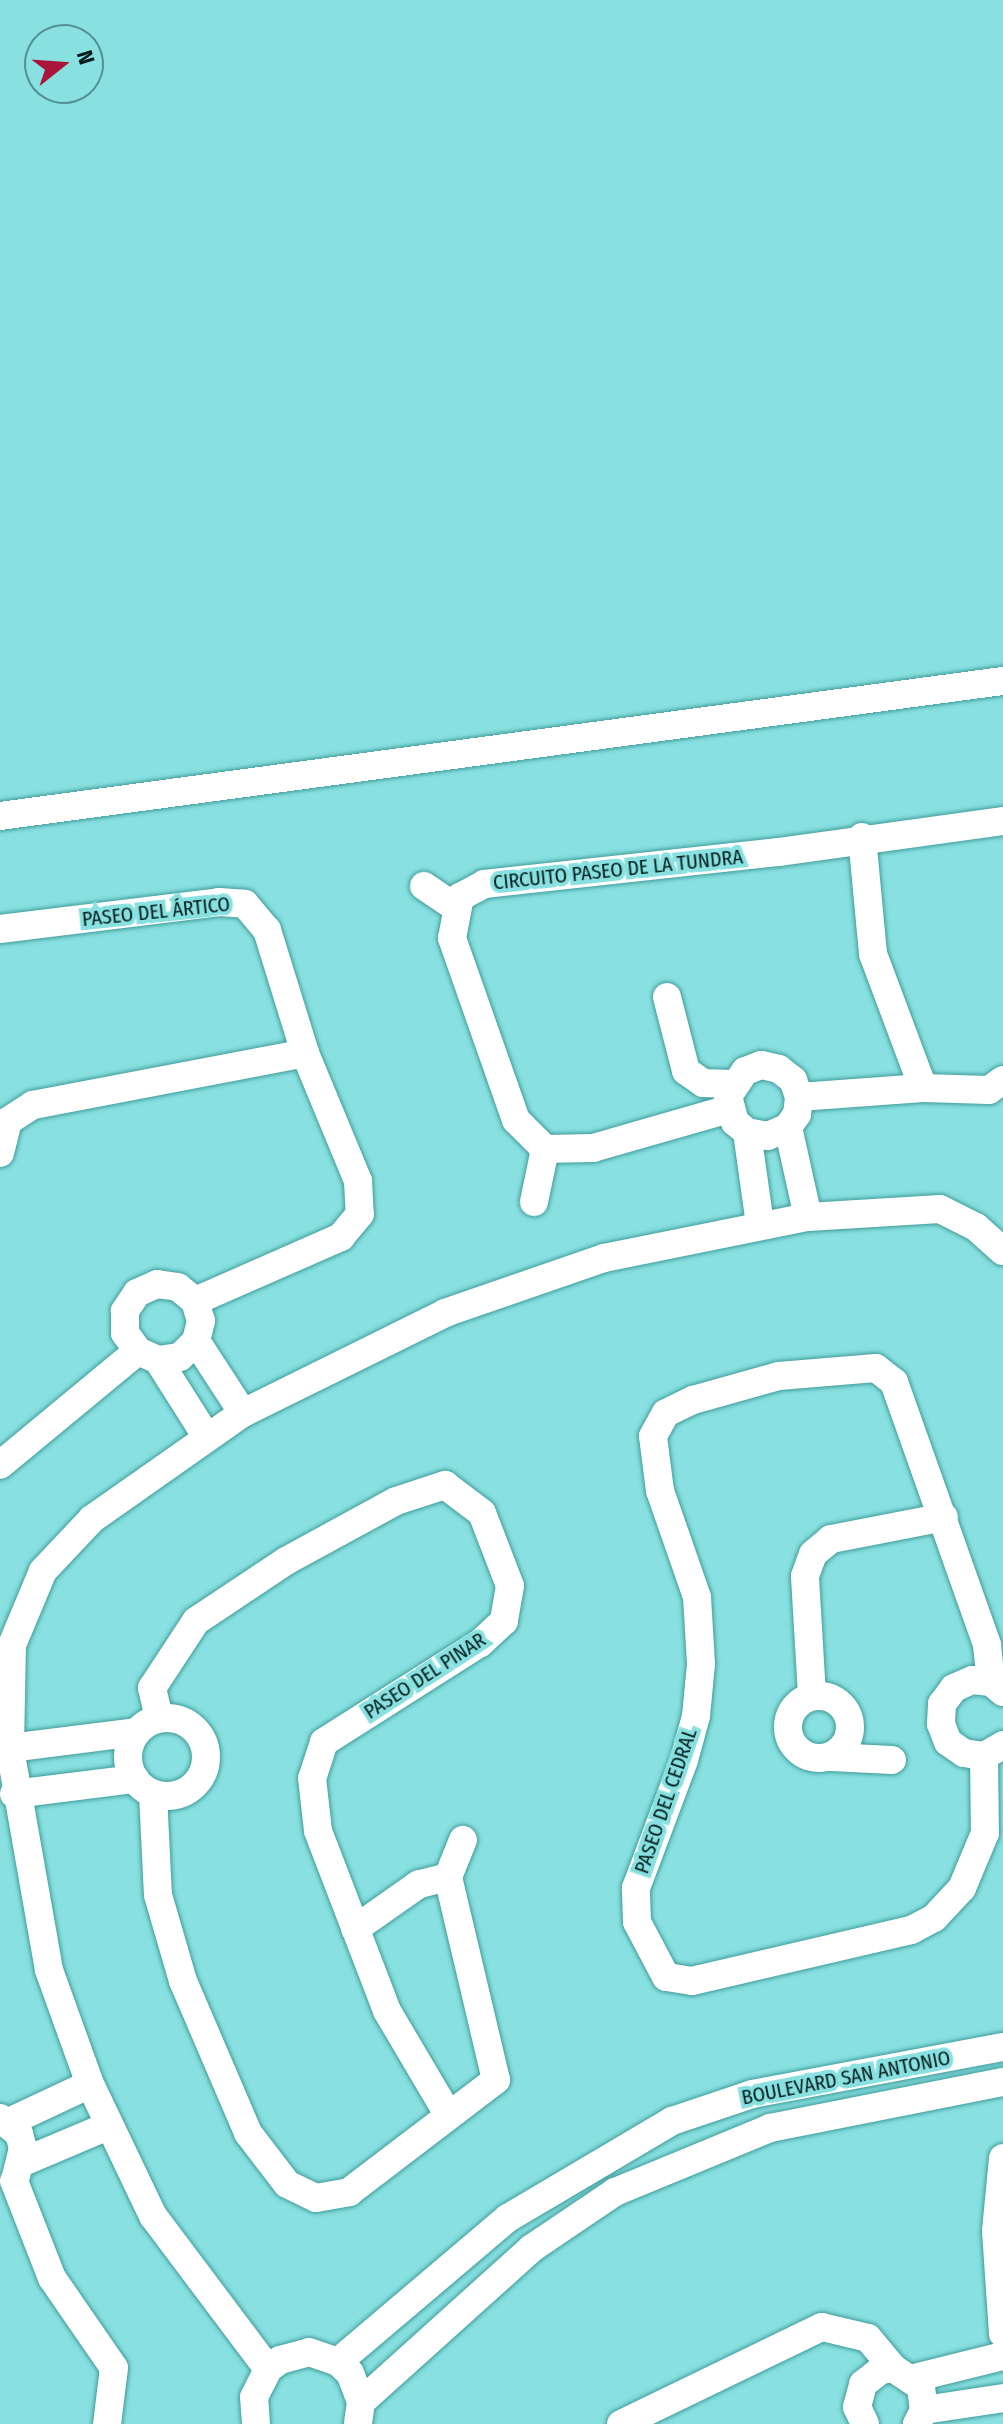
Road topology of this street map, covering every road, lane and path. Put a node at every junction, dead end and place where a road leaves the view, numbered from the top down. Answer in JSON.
{"nodes":[{"id":1,"x":1003,"y":681,"type":"edge"},
{"id":2,"x":0,"y":816,"type":"edge"},
{"id":3,"x":1003,"y":821,"type":"edge"},
{"id":4,"x":862,"y":837,"type":"junction"},
{"id":5,"x":424,"y":886,"type":"dead end"},
{"id":6,"x":455,"y":907,"type":"junction"},
{"id":7,"x":0,"y":929,"type":"edge"},
{"id":8,"x":667,"y":997,"type":"dead end"},
{"id":9,"x":305,"y":1053,"type":"junction"},
{"id":10,"x":1003,"y":1080,"type":"edge"},
{"id":11,"x":923,"y":1088,"type":"junction"},
{"id":12,"x":731,"y":1096,"type":"junction"},
{"id":13,"x":799,"y":1097,"type":"junction"},
{"id":14,"x":788,"y":1127,"type":"junction"},
{"id":15,"x":747,"y":1132,"type":"junction"},
{"id":16,"x":545,"y":1149,"type":"junction"},
{"id":17,"x":0,"y":1153,"type":"edge"},
{"id":18,"x":534,"y":1202,"type":"dead end"},
{"id":19,"x":808,"y":1217,"type":"junction"},
{"id":20,"x":760,"y":1225,"type":"junction"},
{"id":21,"x":1003,"y":1251,"type":"edge"},
{"id":22,"x":195,"y":1301,"type":"junction"},
{"id":23,"x":196,"y":1341,"type":"junction"},
{"id":24,"x":148,"y":1356,"type":"junction"},
{"id":25,"x":243,"y":1413,"type":"junction"},
{"id":26,"x":206,"y":1436,"type":"junction"},
{"id":27,"x":0,"y":1465,"type":"edge"},
{"id":28,"x":944,"y":1517,"type":"junction"},
{"id":29,"x":997,"y":1687,"type":"edge"},
{"id":30,"x":812,"y":1695,"type":"junction"},
{"id":31,"x":148,"y":1725,"type":"junction"},
{"id":32,"x":10,"y":1748,"type":"junction"},
{"id":33,"x":993,"y":1750,"type":"edge"},
{"id":34,"x":831,"y":1757,"type":"junction"},
{"id":35,"x":892,"y":1760,"type":"dead end"},
{"id":36,"x":144,"y":1787,"type":"junction"},
{"id":37,"x":14,"y":1794,"type":"junction"},
{"id":38,"x":463,"y":1840,"type":"dead end"},
{"id":39,"x":448,"y":1877,"type":"junction"},
{"id":40,"x":355,"y":1929,"type":"junction"},
{"id":41,"x":1003,"y":2047,"type":"edge"},
{"id":42,"x":1003,"y":2082,"type":"edge"},
{"id":43,"x":90,"y":2084,"type":"junction"},
{"id":44,"x":448,"y":2114,"type":"junction"},
{"id":45,"x":4,"y":2120,"type":"edge"},
{"id":46,"x":108,"y":2126,"type":"junction"},
{"id":47,"x":1003,"y":2158,"type":"edge"},
{"id":48,"x":12,"y":2178,"type":"edge"},
{"id":49,"x":1003,"y":2334,"type":"edge"},
{"id":50,"x":1003,"y":2356,"type":"edge"},
{"id":51,"x":338,"y":2362,"type":"junction"},
{"id":52,"x":268,"y":2369,"type":"junction"},
{"id":53,"x":904,"y":2373,"type":"junction"},
{"id":54,"x":1003,"y":2398,"type":"edge"},
{"id":55,"x":360,"y":2413,"type":"edge"},
{"id":56,"x":921,"y":2417,"type":"edge"},
{"id":57,"x":107,"y":2424,"type":"edge"},
{"id":58,"x":256,"y":2424,"type":"edge"},
{"id":59,"x":621,"y":2424,"type":"edge"},
{"id":60,"x":865,"y":2424,"type":"edge"}],
"edges":[{"from":1,"to":2,"type":"street"},
{"from":3,"to":4,"type":"street","name":"CIRCUITO PASEO DE LA TUNDRA"},
{"from":4,"to":6,"type":"street","name":"CIRCUITO PASEO DE LA TUNDRA"},
{"from":4,"to":11,"type":"street"},
{"from":5,"to":6,"type":"street"},
{"from":6,"to":16,"type":"street"},
{"from":7,"to":9,"type":"street","name":"PASEO DEL ÁRTICO"},
{"from":8,"to":12,"type":"street"},
{"from":9,"to":17,"type":"street"},
{"from":9,"to":22,"type":"street","name":"PASEO DEL ÁRTICO"},
{"from":10,"to":11,"type":"street"},
{"from":11,"to":13,"type":"street"},
{"from":12,"to":13,"type":"street"},
{"from":12,"to":15,"type":"street"},
{"from":12,"to":16,"type":"street"},
{"from":13,"to":14,"type":"street"},
{"from":14,"to":15,"type":"street"},
{"from":14,"to":19,"type":"street"},
{"from":15,"to":20,"type":"street"},
{"from":16,"to":18,"type":"street"},
{"from":19,"to":20,"type":"street"},
{"from":19,"to":21,"type":"street"},
{"from":20,"to":25,"type":"street"},
{"from":22,"to":23,"type":"street"},
{"from":22,"to":24,"type":"street"},
{"from":23,"to":24,"type":"street"},
{"from":23,"to":25,"type":"street"},
{"from":24,"to":26,"type":"street"},
{"from":24,"to":27,"type":"street"},
{"from":25,"to":26,"type":"street"},
{"from":26,"to":32,"type":"street"},
{"from":28,"to":29,"type":"street","name":"PASEO DEL CEDRAL"},
{"from":28,"to":30,"type":"street"},
{"from":28,"to":33,"type":"street","name":"PASEO DEL CEDRAL"},
{"from":29,"to":33,"type":"street","name":"PASEO DEL CEDRAL"},
{"from":30,"to":34,"type":"street"},
{"from":30,"to":34,"type":"street"},
{"from":31,"to":32,"type":"street"},
{"from":31,"to":36,"type":"street","name":"PASEO DEL PINAR"},
{"from":31,"to":36,"type":"street"},
{"from":31,"to":40,"type":"street","name":"PASEO DEL PINAR"},
{"from":32,"to":37,"type":"street"},
{"from":34,"to":35,"type":"street"},
{"from":36,"to":37,"type":"street"},
{"from":36,"to":44,"type":"street","name":"PASEO DEL PINAR"},
{"from":37,"to":43,"type":"street"},
{"from":38,"to":39,"type":"street"},
{"from":39,"to":40,"type":"street"},
{"from":39,"to":44,"type":"street","name":"PASEO DEL PINAR"},
{"from":40,"to":44,"type":"street","name":"PASEO DEL PINAR"},
{"from":41,"to":51,"type":"street","name":"BOULEVARD SAN ANTONIO"},
{"from":42,"to":55,"type":"street","name":"BOULEVARD SAN ANTONIO"},
{"from":43,"to":45,"type":"street"},
{"from":43,"to":46,"type":"street"},
{"from":45,"to":48,"type":"street"},
{"from":46,"to":48,"type":"street"},
{"from":46,"to":52,"type":"street"},
{"from":47,"to":49,"type":"street"},
{"from":48,"to":57,"type":"street"},
{"from":50,"to":53,"type":"street"},
{"from":51,"to":52,"type":"street"},
{"from":51,"to":55,"type":"street","name":"BOULEVARD SAN ANTONIO"},
{"from":52,"to":58,"type":"street"},
{"from":53,"to":56,"type":"street"},
{"from":53,"to":59,"type":"street"},
{"from":53,"to":60,"type":"street"},
{"from":54,"to":56,"type":"street"}]}
